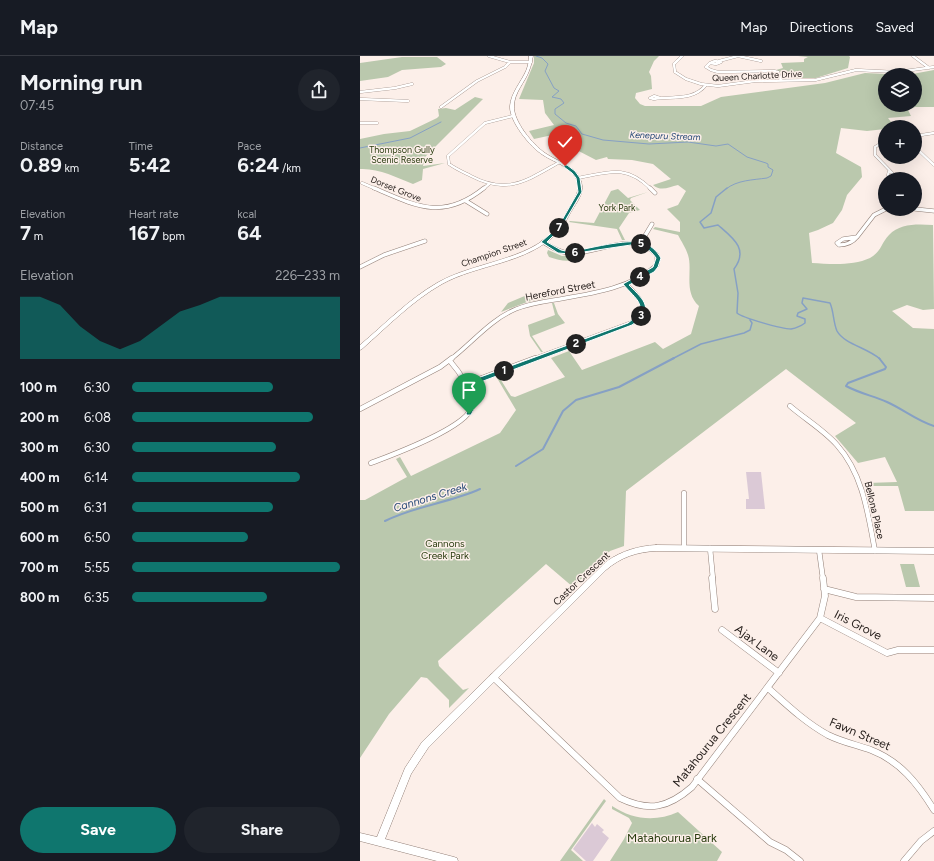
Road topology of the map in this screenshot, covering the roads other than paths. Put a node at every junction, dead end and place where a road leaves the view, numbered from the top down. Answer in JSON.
{"nodes":[{"id":1,"x":489,"y":56,"type":"edge"},
{"id":2,"x":531,"y":56,"type":"edge"},
{"id":3,"x":682,"y":56,"type":"edge"},
{"id":4,"x":913,"y":56,"type":"edge"},
{"id":5,"x":761,"y":61,"type":"dead end"},
{"id":6,"x":510,"y":62,"type":"junction"},
{"id":7,"x":531,"y":62,"type":"junction"},
{"id":8,"x":934,"y":67,"type":"edge"},
{"id":9,"x":929,"y":68,"type":"junction"},
{"id":10,"x":781,"y":80,"type":"junction"},
{"id":11,"x":412,"y":84,"type":"dead end"},
{"id":12,"x":706,"y":85,"type":"junction"},
{"id":13,"x":360,"y":92,"type":"edge"},
{"id":14,"x":660,"y":98,"type":"dead end"},
{"id":15,"x":360,"y":99,"type":"edge"},
{"id":16,"x":408,"y":101,"type":"dead end"},
{"id":17,"x":441,"y":107,"type":"dead end"},
{"id":18,"x":513,"y":116,"type":"junction"},
{"id":19,"x":360,"y":123,"type":"edge"},
{"id":20,"x":377,"y":123,"type":"dead end"},
{"id":21,"x":934,"y":133,"type":"edge"},
{"id":22,"x":922,"y":135,"type":"edge"},
{"id":23,"x":878,"y":144,"type":"edge"},
{"id":24,"x":922,"y":154,"type":"edge"},
{"id":25,"x":878,"y":159,"type":"edge"},
{"id":26,"x":558,"y":162,"type":"junction"},
{"id":27,"x":883,"y":164,"type":"edge"},
{"id":28,"x":934,"y":165,"type":"edge"},
{"id":29,"x":889,"y":171,"type":"edge"},
{"id":30,"x":578,"y":178,"type":"junction"},
{"id":31,"x":362,"y":183,"type":"dead end"},
{"id":32,"x":489,"y":184,"type":"junction"},
{"id":33,"x":655,"y":193,"type":"dead end"},
{"id":34,"x":466,"y":201,"type":"junction"},
{"id":35,"x":922,"y":210,"type":"edge"},
{"id":36,"x":934,"y":212,"type":"edge"},
{"id":37,"x":878,"y":213,"type":"edge"},
{"id":38,"x":487,"y":214,"type":"dead end"},
{"id":39,"x":652,"y":224,"type":"dead end"},
{"id":40,"x":858,"y":237,"type":"junction"},
{"id":41,"x":425,"y":241,"type":"dead end"},
{"id":42,"x":543,"y":242,"type":"junction"},
{"id":43,"x":640,"y":244,"type":"junction"},
{"id":44,"x":360,"y":267,"type":"edge"},
{"id":45,"x":626,"y":284,"type":"junction"},
{"id":46,"x":360,"y":348,"type":"edge"},
{"id":47,"x":450,"y":361,"type":"junction"},
{"id":48,"x":466,"y":384,"type":"junction"},
{"id":49,"x":790,"y":406,"type":"dead end"},
{"id":50,"x":360,"y":409,"type":"edge"},
{"id":51,"x":371,"y":463,"type":"dead end"},
{"id":52,"x":684,"y":493,"type":"dead end"},
{"id":53,"x":684,"y":548,"type":"junction"},
{"id":54,"x":710,"y":548,"type":"junction"},
{"id":55,"x":819,"y":550,"type":"junction"},
{"id":56,"x":875,"y":551,"type":"junction"},
{"id":57,"x":934,"y":551,"type":"edge"},
{"id":58,"x":824,"y":589,"type":"junction"},
{"id":59,"x":934,"y":598,"type":"edge"},
{"id":60,"x":715,"y":609,"type":"dead end"},
{"id":61,"x":820,"y":618,"type":"junction"},
{"id":62,"x":722,"y":630,"type":"dead end"},
{"id":63,"x":934,"y":650,"type":"edge"},
{"id":64,"x":779,"y":673,"type":"junction"},
{"id":65,"x":493,"y":677,"type":"junction"},
{"id":66,"x":768,"y":688,"type":"junction"},
{"id":67,"x":697,"y":779,"type":"junction"},
{"id":68,"x":934,"y":810,"type":"edge"},
{"id":69,"x":934,"y":831,"type":"edge"},
{"id":70,"x":360,"y":837,"type":"edge"},
{"id":71,"x":379,"y":842,"type":"junction"},
{"id":72,"x":798,"y":860,"type":"edge"},
{"id":73,"x":454,"y":861,"type":"edge"},
{"id":74,"x":904,"y":861,"type":"edge"}],
"edges":[{"from":1,"to":6,"type":"street"},
{"from":2,"to":7,"type":"main road"},
{"from":3,"to":12,"type":"street","name":"Queen Charlotte Drive"},
{"from":4,"to":9,"type":"street"},
{"from":5,"to":10,"type":"street"},
{"from":6,"to":7,"type":"street"},
{"from":6,"to":17,"type":"street"},
{"from":7,"to":18,"type":"main road"},
{"from":8,"to":9,"type":"street","name":"Queen Charlotte Drive"},
{"from":9,"to":10,"type":"street","name":"Queen Charlotte Drive"},
{"from":10,"to":12,"type":"street","name":"Queen Charlotte Drive"},
{"from":11,"to":13,"type":"street"},
{"from":12,"to":14,"type":"street"},
{"from":15,"to":16,"type":"street"},
{"from":18,"to":26,"type":"main road"},
{"from":18,"to":32,"type":"street"},
{"from":19,"to":20,"type":"street"},
{"from":21,"to":22,"type":"street"},
{"from":23,"to":25,"type":"street"},
{"from":24,"to":28,"type":"street"},
{"from":26,"to":30,"type":"main road"},
{"from":26,"to":32,"type":"street"},
{"from":27,"to":29,"type":"street"},
{"from":30,"to":33,"type":"street"},
{"from":30,"to":42,"type":"main road","name":"Champion Street"},
{"from":31,"to":34,"type":"street","name":"Dorset Grove"},
{"from":32,"to":34,"type":"street","name":"Dorset Grove"},
{"from":34,"to":38,"type":"street"},
{"from":35,"to":36,"type":"street"},
{"from":37,"to":40,"type":"street"},
{"from":39,"to":43,"type":"street"},
{"from":40,"to":40,"type":"street"},
{"from":41,"to":44,"type":"street"},
{"from":42,"to":43,"type":"street"},
{"from":42,"to":46,"type":"main road","name":"Champion Street"},
{"from":43,"to":45,"type":"street","name":"Hereford Street"},
{"from":45,"to":47,"type":"street","name":"Hereford Street"},
{"from":45,"to":48,"type":"street"},
{"from":47,"to":48,"type":"street"},
{"from":47,"to":50,"type":"street","name":"Hereford Street"},
{"from":48,"to":51,"type":"street"},
{"from":49,"to":56,"type":"street","name":"Bellona Place"},
{"from":52,"to":53,"type":"street"},
{"from":53,"to":54,"type":"main road","name":"Castor Crescent"},
{"from":53,"to":65,"type":"main road","name":"Castor Crescent"},
{"from":54,"to":55,"type":"main road","name":"Castor Crescent"},
{"from":54,"to":60,"type":"street"},
{"from":55,"to":56,"type":"main road","name":"Castor Crescent"},
{"from":55,"to":58,"type":"street","name":"Matahourua Crescent"},
{"from":56,"to":57,"type":"main road","name":"Castor Crescent"},
{"from":58,"to":59,"type":"street"},
{"from":58,"to":61,"type":"street","name":"Matahourua Crescent"},
{"from":61,"to":63,"type":"street","name":"Iris Grove"},
{"from":61,"to":64,"type":"street","name":"Matahourua Crescent"},
{"from":62,"to":64,"type":"street","name":"Ajax Lane"},
{"from":64,"to":66,"type":"street","name":"Matahourua Crescent"},
{"from":65,"to":67,"type":"street","name":"Matahourua Crescent"},
{"from":65,"to":71,"type":"main road","name":"Castor Crescent"},
{"from":66,"to":67,"type":"street","name":"Matahourua Crescent"},
{"from":66,"to":68,"type":"street","name":"Fawn Street"},
{"from":67,"to":72,"type":"street"},
{"from":69,"to":74,"type":"street"},
{"from":70,"to":71,"type":"main road"},
{"from":71,"to":73,"type":"main road"}]}
